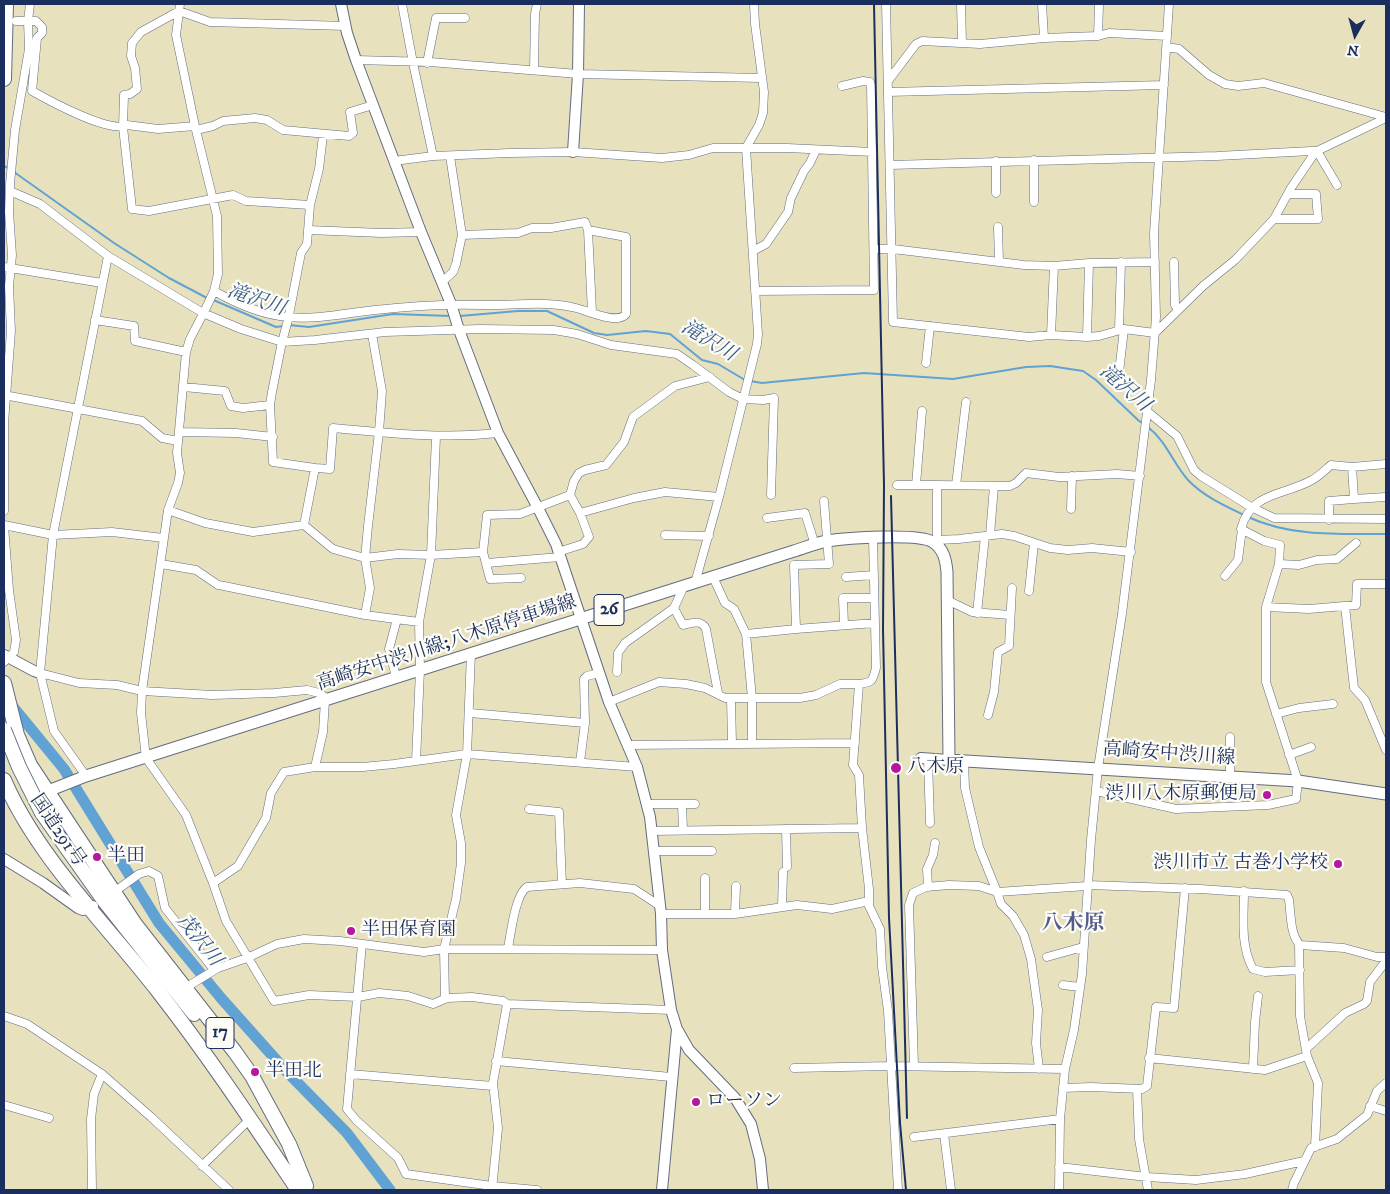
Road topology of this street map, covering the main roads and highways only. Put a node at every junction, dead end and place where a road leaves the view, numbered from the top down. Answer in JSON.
{"nodes":[{"id":1,"x":6,"y":4,"type":"edge"},
{"id":2,"x":4,"y":79,"type":"edge"},
{"id":3,"x":4,"y":683,"type":"edge"},
{"id":4,"x":10,"y":733,"type":"edge"},
{"id":5,"x":949,"y":760,"type":"joint"},
{"id":6,"x":4,"y":780,"type":"edge"},
{"id":7,"x":48,"y":791,"type":"junction"},
{"id":8,"x":1386,"y":794,"type":"edge"},
{"id":9,"x":8,"y":800,"type":"edge"},
{"id":10,"x":303,"y":1189,"type":"edge"}],
"edges":[{"from":1,"to":2,"type":"highway"},
{"from":3,"to":4,"type":"highway","number":"17"},
{"from":4,"to":7,"type":"highway","number":"17"},
{"from":4,"to":10,"type":"highway","number":"17","bridge":true},
{"from":5,"to":7,"type":"main road","name":"高崎安中渋川線;八木原停車場線","number":"26"},
{"from":5,"to":8,"type":"main road","name":"高崎安中渋川線"},
{"from":6,"to":9,"type":"highway","number":"17"},
{"from":7,"to":9,"type":"highway","name":"国道291号"},
{"from":7,"to":10,"type":"highway","number":"17"},
{"from":9,"to":10,"type":"highway","name":"国道291号","number":"17"}]}
